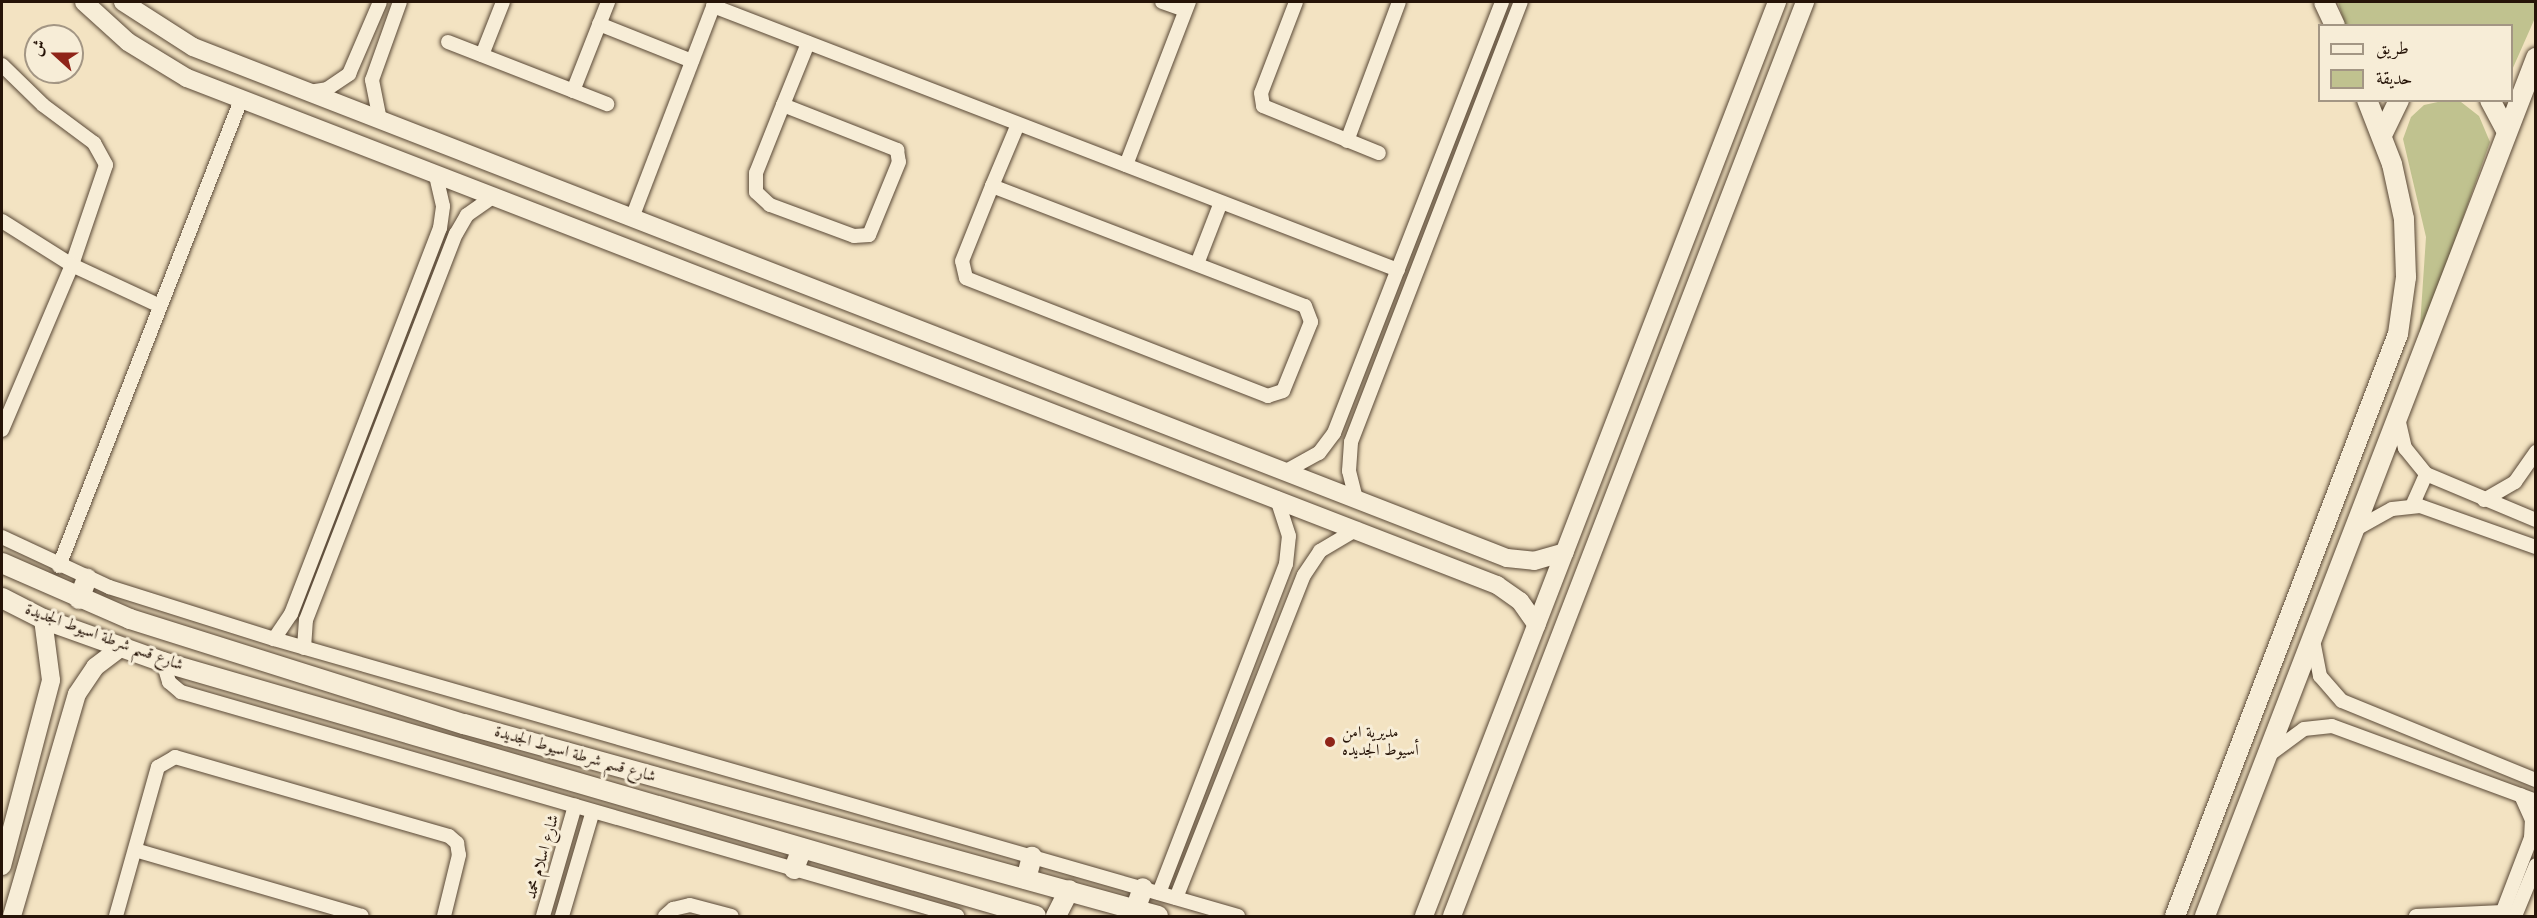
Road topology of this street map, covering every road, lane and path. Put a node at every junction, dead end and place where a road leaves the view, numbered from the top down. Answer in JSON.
{"nodes":[{"id":1,"x":84,"y":2,"type":"edge"},
{"id":2,"x":123,"y":2,"type":"edge"},
{"id":3,"x":380,"y":2,"type":"edge"},
{"id":4,"x":400,"y":2,"type":"edge"},
{"id":5,"x":503,"y":2,"type":"edge"},
{"id":6,"x":608,"y":2,"type":"edge"},
{"id":7,"x":1162,"y":2,"type":"edge"},
{"id":8,"x":1296,"y":2,"type":"edge"},
{"id":9,"x":1399,"y":2,"type":"edge"},
{"id":10,"x":1502,"y":2,"type":"edge"},
{"id":11,"x":1521,"y":2,"type":"edge"},
{"id":12,"x":1777,"y":2,"type":"edge"},
{"id":13,"x":1805,"y":2,"type":"edge"},
{"id":14,"x":2324,"y":2,"type":"edge"},
{"id":15,"x":714,"y":4,"type":"edge"},
{"id":16,"x":1187,"y":6,"type":"edge"},
{"id":17,"x":599,"y":24,"type":"junction"},
{"id":18,"x":2334,"y":24,"type":"edge"},
{"id":19,"x":448,"y":42,"type":"dead end"},
{"id":20,"x":808,"y":43,"type":"junction"},
{"id":21,"x":482,"y":56,"type":"junction"},
{"id":22,"x":2535,"y":58,"type":"edge"},
{"id":23,"x":692,"y":61,"type":"junction"},
{"id":24,"x":2,"y":65,"type":"edge"},
{"id":25,"x":1473,"y":78,"type":"junction"},
{"id":26,"x":1490,"y":84,"type":"junction"},
{"id":27,"x":573,"y":91,"type":"junction"},
{"id":28,"x":309,"y":92,"type":"junction"},
{"id":29,"x":241,"y":99,"type":"junction"},
{"id":30,"x":2368,"y":102,"type":"edge"},
{"id":31,"x":2398,"y":102,"type":"edge"},
{"id":32,"x":2491,"y":102,"type":"edge"},
{"id":33,"x":607,"y":104,"type":"dead end"},
{"id":34,"x":783,"y":105,"type":"junction"},
{"id":35,"x":380,"y":120,"type":"junction"},
{"id":36,"x":1018,"y":124,"type":"junction"},
{"id":37,"x":2507,"y":132,"type":"junction"},
{"id":38,"x":2382,"y":135,"type":"junction"},
{"id":39,"x":1347,"y":141,"type":"junction"},
{"id":40,"x":1379,"y":153,"type":"dead end"},
{"id":41,"x":1126,"y":165,"type":"junction"},
{"id":42,"x":436,"y":175,"type":"junction"},
{"id":43,"x":992,"y":186,"type":"junction"},
{"id":44,"x":495,"y":196,"type":"junction"},
{"id":45,"x":592,"y":202,"type":"junction"},
{"id":46,"x":1221,"y":202,"type":"junction"},
{"id":47,"x":632,"y":218,"type":"junction"},
{"id":48,"x":2,"y":221,"type":"edge"},
{"id":49,"x":583,"y":230,"type":"junction"},
{"id":50,"x":1197,"y":264,"type":"junction"},
{"id":51,"x":72,"y":265,"type":"junction"},
{"id":52,"x":1398,"y":270,"type":"junction"},
{"id":53,"x":160,"y":306,"type":"junction"},
{"id":54,"x":1650,"y":331,"type":"junction"},
{"id":55,"x":1675,"y":339,"type":"junction"},
{"id":56,"x":1371,"y":341,"type":"junction"},
{"id":57,"x":1388,"y":348,"type":"junction"},
{"id":58,"x":1100,"y":399,"type":"junction"},
{"id":59,"x":2398,"y":416,"type":"junction"},
{"id":60,"x":1090,"y":425,"type":"junction"},
{"id":61,"x":2,"y":430,"type":"edge"},
{"id":62,"x":2535,"y":452,"type":"edge"},
{"id":63,"x":2531,"y":469,"type":"edge"},
{"id":64,"x":1286,"y":471,"type":"junction"},
{"id":65,"x":2426,"y":474,"type":"junction"},
{"id":66,"x":1276,"y":496,"type":"junction"},
{"id":67,"x":1356,"y":498,"type":"junction"},
{"id":68,"x":2484,"y":500,"type":"junction"},
{"id":69,"x":2412,"y":506,"type":"junction"},
{"id":70,"x":2535,"y":520,"type":"edge"},
{"id":71,"x":1357,"y":529,"type":"junction"},
{"id":72,"x":2354,"y":530,"type":"junction"},
{"id":73,"x":2,"y":537,"type":"edge"},
{"id":74,"x":2535,"y":547,"type":"edge"},
{"id":75,"x":1565,"y":552,"type":"junction"},
{"id":76,"x":2,"y":563,"type":"edge"},
{"id":77,"x":59,"y":566,"type":"junction"},
{"id":78,"x":87,"y":578,"type":"junction"},
{"id":79,"x":2,"y":598,"type":"edge"},
{"id":80,"x":79,"y":599,"type":"junction"},
{"id":81,"x":44,"y":619,"type":"junction"},
{"id":82,"x":1537,"y":625,"type":"junction"},
{"id":83,"x":2313,"y":637,"type":"junction"},
{"id":84,"x":274,"y":639,"type":"junction"},
{"id":85,"x":120,"y":648,"type":"junction"},
{"id":86,"x":304,"y":648,"type":"junction"},
{"id":87,"x":163,"y":662,"type":"junction"},
{"id":88,"x":2342,"y":701,"type":"junction"},
{"id":89,"x":465,"y":724,"type":"junction"},
{"id":90,"x":2332,"y":726,"type":"junction"},
{"id":91,"x":458,"y":748,"type":"junction"},
{"id":92,"x":2266,"y":758,"type":"junction"},
{"id":93,"x":2535,"y":780,"type":"edge"},
{"id":94,"x":2521,"y":795,"type":"junction"},
{"id":95,"x":2535,"y":801,"type":"edge"},
{"id":96,"x":575,"y":806,"type":"junction"},
{"id":97,"x":593,"y":811,"type":"junction"},
{"id":98,"x":802,"y":848,"type":"junction"},
{"id":99,"x":135,"y":850,"type":"junction"},
{"id":100,"x":1032,"y":857,"type":"junction"},
{"id":101,"x":2535,"y":865,"type":"edge"},
{"id":102,"x":2,"y":866,"type":"edge"},
{"id":103,"x":976,"y":866,"type":"junction"},
{"id":104,"x":794,"y":869,"type":"junction"},
{"id":105,"x":1026,"y":879,"type":"junction"},
{"id":106,"x":1069,"y":890,"type":"junction"},
{"id":107,"x":1151,"y":890,"type":"junction"},
{"id":108,"x":966,"y":895,"type":"junction"},
{"id":109,"x":1176,"y":898,"type":"junction"},
{"id":110,"x":1135,"y":910,"type":"junction"},
{"id":111,"x":2506,"y":915,"type":"edge"},
{"id":112,"x":12,"y":916,"type":"edge"},
{"id":113,"x":116,"y":916,"type":"edge"},
{"id":114,"x":362,"y":916,"type":"edge"},
{"id":115,"x":444,"y":916,"type":"edge"},
{"id":116,"x":543,"y":916,"type":"edge"},
{"id":117,"x":562,"y":916,"type":"edge"},
{"id":118,"x":665,"y":916,"type":"edge"},
{"id":119,"x":732,"y":916,"type":"edge"},
{"id":120,"x":957,"y":916,"type":"edge"},
{"id":121,"x":1036,"y":916,"type":"edge"},
{"id":122,"x":1056,"y":916,"type":"edge"},
{"id":123,"x":1158,"y":916,"type":"edge"},
{"id":124,"x":1238,"y":916,"type":"edge"},
{"id":125,"x":1424,"y":916,"type":"edge"},
{"id":126,"x":1452,"y":916,"type":"edge"},
{"id":127,"x":2178,"y":916,"type":"edge"},
{"id":128,"x":2205,"y":916,"type":"edge"},
{"id":129,"x":2416,"y":916,"type":"edge"}],
"edges":[{"from":1,"to":29,"type":"street"},
{"from":2,"to":28,"type":"street"},
{"from":3,"to":28,"type":"street"},
{"from":4,"to":35,"type":"street"},
{"from":5,"to":21,"type":"street"},
{"from":6,"to":17,"type":"street"},
{"from":7,"to":16,"type":"street"},
{"from":8,"to":39,"type":"street"},
{"from":9,"to":39,"type":"street"},
{"from":10,"to":25,"type":"street"},
{"from":11,"to":26,"type":"street"},
{"from":12,"to":54,"type":"street"},
{"from":13,"to":55,"type":"street"},
{"from":14,"to":18,"type":"main road"},
{"from":15,"to":20,"type":"street"},
{"from":15,"to":23,"type":"street"},
{"from":16,"to":41,"type":"street"},
{"from":17,"to":23,"type":"street"},
{"from":17,"to":27,"type":"street"},
{"from":19,"to":21,"type":"street"},
{"from":20,"to":34,"type":"street"},
{"from":20,"to":36,"type":"street"},
{"from":21,"to":27,"type":"street"},
{"from":22,"to":37,"type":"main road"},
{"from":23,"to":47,"type":"street"},
{"from":24,"to":51,"type":"street"},
{"from":25,"to":26,"type":"street"},
{"from":25,"to":52,"type":"street"},
{"from":26,"to":57,"type":"street"},
{"from":27,"to":33,"type":"street"},
{"from":28,"to":35,"type":"street"},
{"from":29,"to":42,"type":"street"},
{"from":29,"to":53,"type":"street"},
{"from":30,"to":38,"type":"main road"},
{"from":31,"to":38,"type":"main road"},
{"from":32,"to":37,"type":"main road"},
{"from":34,"to":34,"type":"street"},
{"from":35,"to":45,"type":"street"},
{"from":36,"to":41,"type":"street"},
{"from":36,"to":43,"type":"street"},
{"from":37,"to":59,"type":"main road"},
{"from":38,"to":127,"type":"main road"},
{"from":39,"to":40,"type":"street"},
{"from":41,"to":46,"type":"street"},
{"from":42,"to":44,"type":"street"},
{"from":42,"to":84,"type":"street"},
{"from":43,"to":50,"type":"street"},
{"from":43,"to":50,"type":"street"},
{"from":44,"to":49,"type":"street"},
{"from":44,"to":86,"type":"street"},
{"from":45,"to":47,"type":"street"},
{"from":45,"to":49,"type":"street"},
{"from":46,"to":50,"type":"street"},
{"from":46,"to":52,"type":"street"},
{"from":47,"to":58,"type":"street"},
{"from":48,"to":51,"type":"street"},
{"from":49,"to":60,"type":"street"},
{"from":51,"to":53,"type":"street"},
{"from":51,"to":61,"type":"street"},
{"from":52,"to":56,"type":"street"},
{"from":53,"to":77,"type":"street"},
{"from":54,"to":55,"type":"street"},
{"from":54,"to":75,"type":"street"},
{"from":55,"to":126,"type":"street"},
{"from":56,"to":57,"type":"street"},
{"from":56,"to":64,"type":"street"},
{"from":57,"to":67,"type":"street"},
{"from":58,"to":60,"type":"street"},
{"from":58,"to":64,"type":"street"},
{"from":59,"to":65,"type":"street"},
{"from":59,"to":72,"type":"main road"},
{"from":60,"to":66,"type":"street"},
{"from":62,"to":63,"type":"street"},
{"from":63,"to":68,"type":"street"},
{"from":64,"to":67,"type":"street"},
{"from":65,"to":68,"type":"street"},
{"from":65,"to":69,"type":"street"},
{"from":66,"to":71,"type":"street"},
{"from":66,"to":107,"type":"street"},
{"from":67,"to":75,"type":"street"},
{"from":68,"to":70,"type":"street"},
{"from":69,"to":72,"type":"street"},
{"from":69,"to":74,"type":"street"},
{"from":71,"to":82,"type":"street"},
{"from":71,"to":109,"type":"street"},
{"from":72,"to":83,"type":"main road"},
{"from":73,"to":77,"type":"street"},
{"from":75,"to":82,"type":"street"},
{"from":76,"to":80,"type":"main road","name":"شارع قسم شرطة اسيوط الجديدة"},
{"from":77,"to":78,"type":"street"},
{"from":78,"to":80,"type":"main road"},
{"from":78,"to":84,"type":"street"},
{"from":79,"to":81,"type":"main road","name":"شارع قسم شرطة اسيوط الجديدة"},
{"from":80,"to":89,"type":"main road","name":"شارع قسم شرطة اسيوط الجديدة"},
{"from":81,"to":85,"type":"main road","name":"شارع قسم شرطة اسيوط الجديدة"},
{"from":81,"to":102,"type":"street"},
{"from":82,"to":125,"type":"street"},
{"from":83,"to":88,"type":"street"},
{"from":83,"to":92,"type":"main road"},
{"from":84,"to":86,"type":"street"},
{"from":85,"to":87,"type":"main road","name":"شارع قسم شرطة اسيوط الجديدة"},
{"from":85,"to":112,"type":"street"},
{"from":86,"to":100,"type":"street"},
{"from":87,"to":91,"type":"main road","name":"شارع قسم شرطة اسيوط الجديدة"},
{"from":87,"to":96,"type":"street"},
{"from":88,"to":90,"type":"street"},
{"from":88,"to":93,"type":"street"},
{"from":89,"to":91,"type":"main road"},
{"from":89,"to":103,"type":"main road","name":"شارع قسم شرطة اسيوط الجديدة"},
{"from":90,"to":92,"type":"street"},
{"from":90,"to":94,"type":"street"},
{"from":91,"to":98,"type":"main road","name":"شارع قسم شرطة اسيوط الجديدة"},
{"from":92,"to":128,"type":"main road"},
{"from":94,"to":95,"type":"street"},
{"from":94,"to":111,"type":"street"},
{"from":96,"to":97,"type":"street"},
{"from":96,"to":116,"type":"street","name":"شارع اسلام محمد"},
{"from":97,"to":104,"type":"street"},
{"from":97,"to":117,"type":"street"},
{"from":98,"to":104,"type":"main road"},
{"from":98,"to":108,"type":"main road","name":"شارع قسم شرطة اسيوط الجديدة"},
{"from":99,"to":113,"type":"street"},
{"from":99,"to":114,"type":"street"},
{"from":99,"to":115,"type":"street"},
{"from":100,"to":105,"type":"main road"},
{"from":100,"to":107,"type":"street"},
{"from":101,"to":111,"type":"street"},
{"from":103,"to":105,"type":"main road","name":"شارع قسم شرطة اسيوط الجديدة"},
{"from":103,"to":108,"type":"main road"},
{"from":104,"to":120,"type":"street"},
{"from":105,"to":106,"type":"main road","name":"شارع قسم شرطة اسيوط الجديدة"},
{"from":106,"to":110,"type":"main road","name":"شارع قسم شرطة اسيوط الجديدة"},
{"from":106,"to":122,"type":"main road"},
{"from":107,"to":109,"type":"street"},
{"from":107,"to":110,"type":"main road"},
{"from":108,"to":121,"type":"main road","name":"شارع قسم شرطة اسيوط الجديدة"},
{"from":109,"to":124,"type":"street"},
{"from":110,"to":123,"type":"main road","name":"شارع قسم شرطة اسيوط الجديدة"},
{"from":111,"to":129,"type":"street"},
{"from":118,"to":119,"type":"street"}]}
